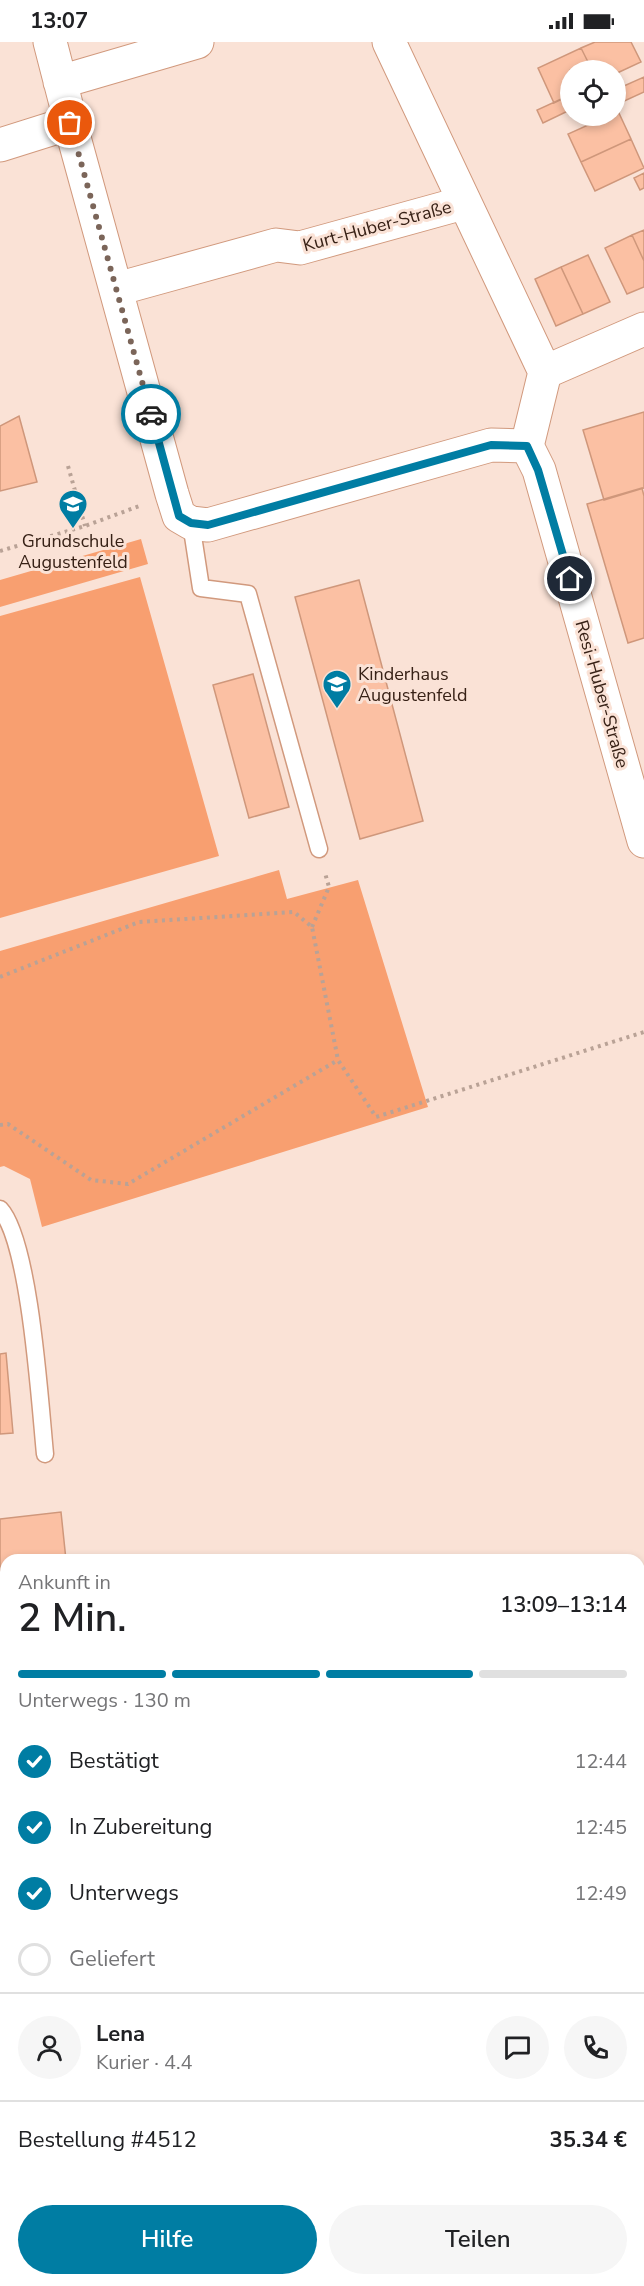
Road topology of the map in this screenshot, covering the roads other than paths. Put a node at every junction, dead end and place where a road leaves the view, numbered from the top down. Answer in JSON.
{"nodes":[{"id":1,"x":50,"y":42,"type":"edge"},
{"id":2,"x":197,"y":42,"type":"edge"},
{"id":3,"x":389,"y":42,"type":"edge"},
{"id":4,"x":60,"y":82,"type":"junction"},
{"id":5,"x":70,"y":123,"type":"junction"},
{"id":6,"x":0,"y":145,"type":"edge"},
{"id":7,"x":463,"y":203,"type":"junction"},
{"id":8,"x":117,"y":289,"type":"junction"},
{"id":9,"x":644,"y":328,"type":"edge"},
{"id":10,"x":545,"y":372,"type":"junction"},
{"id":11,"x":527,"y":446,"type":"junction"},
{"id":12,"x":191,"y":523,"type":"junction"},
{"id":13,"x":644,"y":841,"type":"edge"},
{"id":14,"x":319,"y":849,"type":"road end"},
{"id":15,"x":0,"y":1209,"type":"edge"},
{"id":16,"x":45,"y":1454,"type":"dead end"}],
"edges":[{"from":1,"to":4,"type":"street"},
{"from":2,"to":4,"type":"street"},
{"from":3,"to":7,"type":"street","name":"Kurt-Huber-Straße"},
{"from":4,"to":5,"type":"street"},
{"from":5,"to":6,"type":"street"},
{"from":5,"to":8,"type":"street"},
{"from":7,"to":8,"type":"street","name":"Kurt-Huber-Straße"},
{"from":7,"to":10,"type":"street","name":"Kurt-Huber-Straße"},
{"from":8,"to":12,"type":"street"},
{"from":9,"to":10,"type":"street"},
{"from":10,"to":11,"type":"street"},
{"from":11,"to":12,"type":"street"},
{"from":11,"to":13,"type":"street","name":"Resi-Huber-Straße"},
{"from":12,"to":14,"type":"lane"},
{"from":15,"to":16,"type":"lane"}]}
